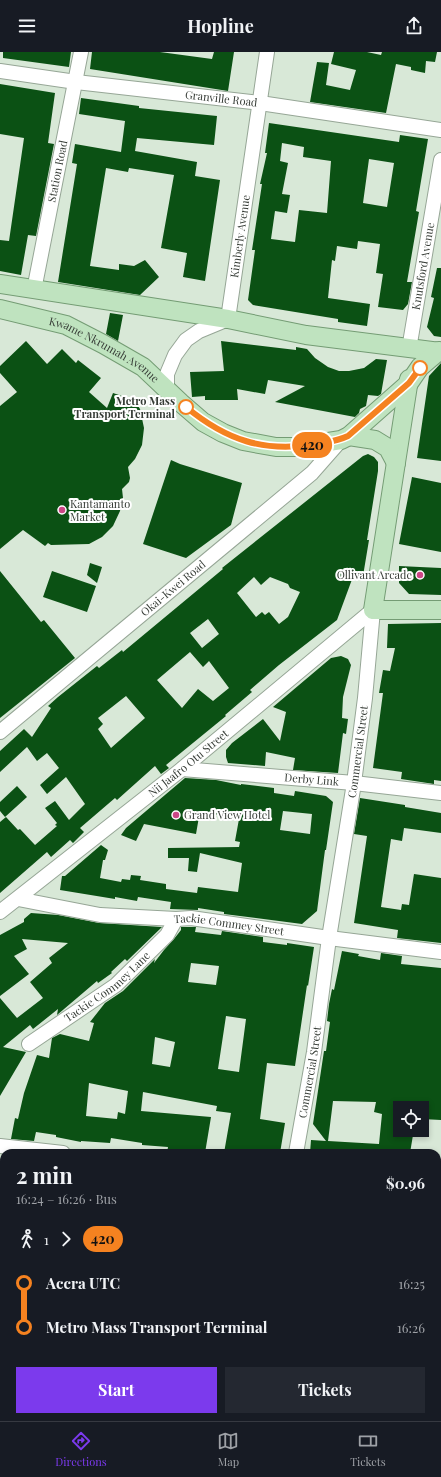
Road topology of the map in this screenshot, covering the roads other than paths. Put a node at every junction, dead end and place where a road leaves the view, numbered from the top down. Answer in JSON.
{"nodes":[{"id":1,"x":81,"y":52,"type":"edge"},
{"id":2,"x":267,"y":52,"type":"edge"},
{"id":3,"x":0,"y":71,"type":"edge"},
{"id":4,"x":76,"y":82,"type":"junction"},
{"id":5,"x":260,"y":104,"type":"junction"},
{"id":6,"x":441,"y":130,"type":"edge"},
{"id":7,"x":441,"y":160,"type":"edge"},
{"id":8,"x":0,"y":284,"type":"edge"},
{"id":9,"x":34,"y":290,"type":"junction"},
{"id":10,"x":0,"y":309,"type":"edge"},
{"id":11,"x":228,"y":319,"type":"junction"},
{"id":12,"x":409,"y":349,"type":"junction"},
{"id":13,"x":440,"y":351,"type":"edge"},
{"id":14,"x":409,"y":383,"type":"junction"},
{"id":15,"x":167,"y":391,"type":"junction"},
{"id":16,"x":345,"y":438,"type":"junction"},
{"id":17,"x":396,"y":463,"type":"junction"},
{"id":18,"x":373,"y":610,"type":"junction"},
{"id":19,"x":441,"y":610,"type":"edge"},
{"id":20,"x":0,"y":732,"type":"edge"},
{"id":21,"x":182,"y":769,"type":"junction"},
{"id":22,"x":354,"y":783,"type":"junction"},
{"id":23,"x":441,"y":793,"type":"edge"},
{"id":24,"x":18,"y":899,"type":"junction"},
{"id":25,"x":0,"y":912,"type":"edge"},
{"id":26,"x":176,"y":919,"type":"junction"},
{"id":27,"x":329,"y":938,"type":"junction"},
{"id":28,"x":441,"y":952,"type":"edge"},
{"id":29,"x":29,"y":1044,"type":"dead end"},
{"id":30,"x":0,"y":1146,"type":"edge"},
{"id":31,"x":27,"y":1149,"type":"edge"},
{"id":32,"x":297,"y":1149,"type":"edge"}],
"edges":[{"from":1,"to":4,"type":"street","name":"Station Road"},
{"from":2,"to":5,"type":"street","name":"Kimberly Avenue"},
{"from":3,"to":4,"type":"street","name":"Granville Road"},
{"from":4,"to":5,"type":"street","name":"Granville Road"},
{"from":4,"to":9,"type":"street","name":"Station Road"},
{"from":5,"to":6,"type":"street","name":"Granville Road"},
{"from":5,"to":11,"type":"street","name":"Kimberly Avenue"},
{"from":7,"to":12,"type":"street","name":"Knutsford Avenue"},
{"from":8,"to":9,"type":"main road"},
{"from":9,"to":11,"type":"main road"},
{"from":10,"to":15,"type":"main road","name":"Kwame Nkrumah Avenue"},
{"from":11,"to":12,"type":"main road"},
{"from":11,"to":15,"type":"street"},
{"from":12,"to":13,"type":"main road"},
{"from":12,"to":14,"type":"main road","name":"Commercial Street"},
{"from":13,"to":14,"type":"main road"},
{"from":14,"to":16,"type":"main road"},
{"from":14,"to":17,"type":"main road","name":"Commercial Street"},
{"from":15,"to":16,"type":"main road","name":"Kwame Nkrumah Avenue"},
{"from":16,"to":17,"type":"main road"},
{"from":16,"to":20,"type":"street","name":"Okai-Kwei Road"},
{"from":17,"to":18,"type":"main road","name":"Commercial Street"},
{"from":18,"to":19,"type":"main road"},
{"from":18,"to":21,"type":"street","name":"Nii Jaafro Otu Street"},
{"from":18,"to":22,"type":"street","name":"Commercial Street"},
{"from":21,"to":22,"type":"street","name":"Derby Link"},
{"from":21,"to":24,"type":"street","name":"Nii Jaafro Otu Street"},
{"from":22,"to":23,"type":"street","name":"Derby Link"},
{"from":22,"to":27,"type":"street","name":"Commercial Street"},
{"from":24,"to":25,"type":"street","name":"Nii Jaafro Otu Street"},
{"from":24,"to":26,"type":"street","name":"Tackie Commey Street"},
{"from":26,"to":27,"type":"street","name":"Tackie Commey Street"},
{"from":26,"to":29,"type":"street","name":"Tackie Commey Lane"},
{"from":27,"to":28,"type":"street","name":"Tackie Commey Street"},
{"from":27,"to":32,"type":"street","name":"Commercial Street"},
{"from":30,"to":31,"type":"street"}]}
